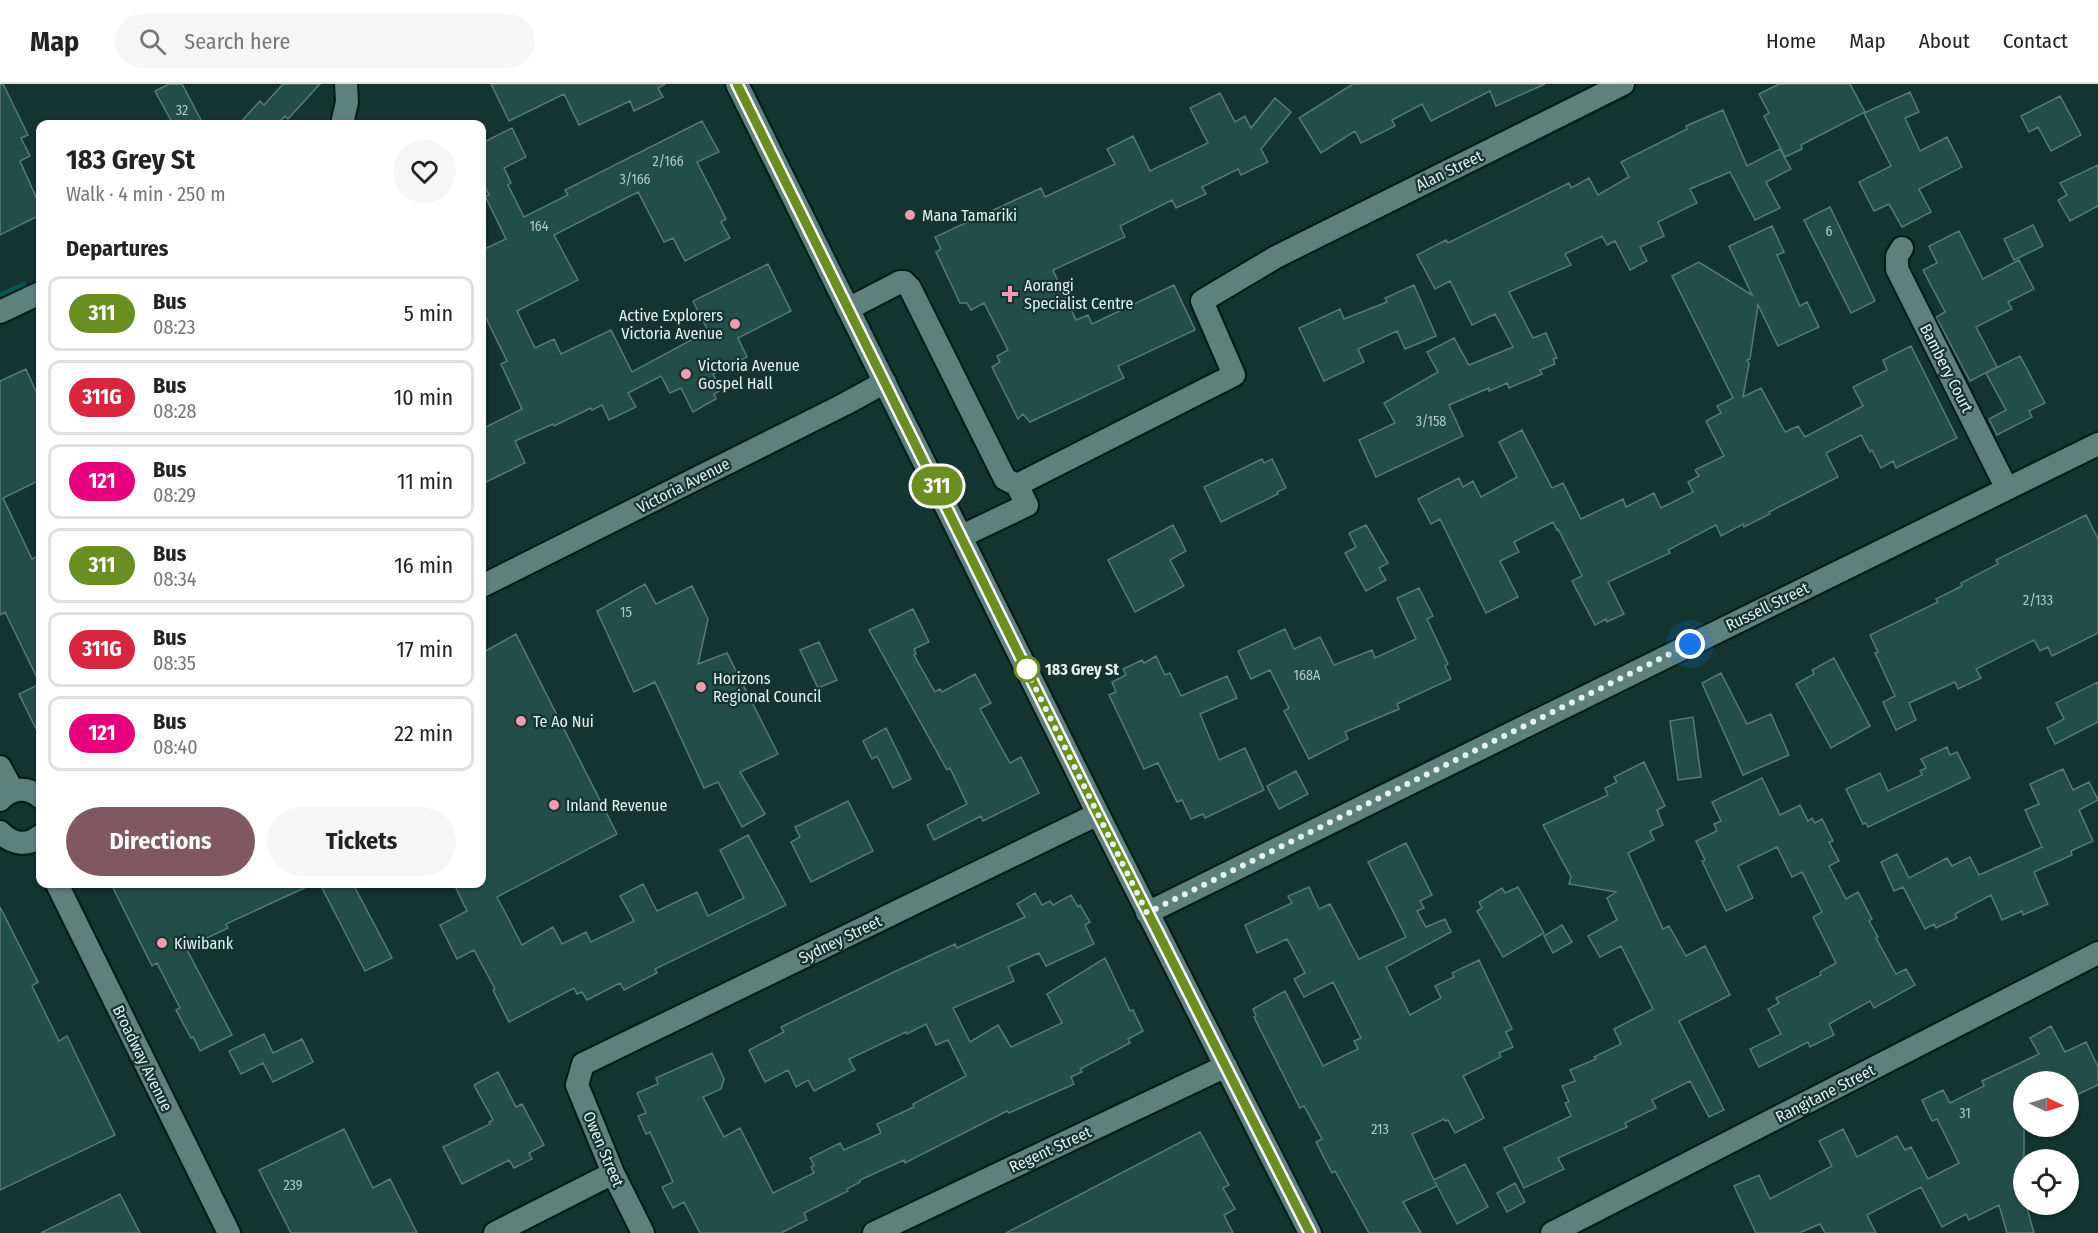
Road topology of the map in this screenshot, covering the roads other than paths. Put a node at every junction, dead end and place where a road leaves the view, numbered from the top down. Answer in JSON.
{"nodes":[{"id":1,"x":346,"y":84,"type":"edge"},
{"id":2,"x":737,"y":84,"type":"edge"},
{"id":3,"x":1623,"y":84,"type":"edge"},
{"id":4,"x":343,"y":120,"type":"edge"},
{"id":5,"x":1902,"y":248,"type":"dead end"},
{"id":6,"x":36,"y":295,"type":"edge"},
{"id":7,"x":848,"y":309,"type":"junction"},
{"id":8,"x":0,"y":312,"type":"edge"},
{"id":9,"x":885,"y":382,"type":"junction"},
{"id":10,"x":2098,"y":444,"type":"edge"},
{"id":11,"x":1017,"y":485,"type":"junction"},
{"id":12,"x":2006,"y":488,"type":"junction"},
{"id":13,"x":962,"y":536,"type":"junction"},
{"id":14,"x":486,"y":584,"type":"edge"},
{"id":15,"x":0,"y":767,"type":"edge"},
{"id":16,"x":6,"y":795,"type":"edge"},
{"id":17,"x":36,"y":795,"type":"edge"},
{"id":18,"x":1098,"y":814,"type":"junction"},
{"id":19,"x":0,"y":832,"type":"edge"},
{"id":20,"x":36,"y":844,"type":"edge"},
{"id":21,"x":59,"y":888,"type":"edge"},
{"id":22,"x":1147,"y":913,"type":"junction"},
{"id":23,"x":2098,"y":953,"type":"edge"},
{"id":24,"x":583,"y":1064,"type":"joint"},
{"id":25,"x":1226,"y":1066,"type":"junction"},
{"id":26,"x":613,"y":1173,"type":"junction"},
{"id":27,"x":229,"y":1233,"type":"edge"},
{"id":28,"x":495,"y":1233,"type":"edge"},
{"id":29,"x":643,"y":1233,"type":"edge"},
{"id":30,"x":874,"y":1233,"type":"edge"},
{"id":31,"x":1310,"y":1233,"type":"edge"},
{"id":32,"x":1552,"y":1233,"type":"edge"}],
"edges":[{"from":1,"to":4,"type":"street"},
{"from":2,"to":7,"type":"street"},
{"from":3,"to":11,"type":"street","name":"Alan Street"},
{"from":5,"to":12,"type":"street","name":"Bambery Court"},
{"from":6,"to":8,"type":"street"},
{"from":7,"to":9,"type":"street"},
{"from":7,"to":11,"type":"street"},
{"from":9,"to":13,"type":"street"},
{"from":9,"to":14,"type":"street","name":"Victoria Avenue"},
{"from":10,"to":12,"type":"street","name":"Russell Street"},
{"from":11,"to":13,"type":"street"},
{"from":12,"to":22,"type":"street","name":"Russell Street"},
{"from":13,"to":18,"type":"street"},
{"from":15,"to":16,"type":"street"},
{"from":16,"to":17,"type":"street"},
{"from":18,"to":22,"type":"street"},
{"from":18,"to":24,"type":"street","name":"Sydney Street"},
{"from":19,"to":20,"type":"street"},
{"from":21,"to":27,"type":"street","name":"Broadway Avenue"},
{"from":22,"to":25,"type":"street"},
{"from":23,"to":32,"type":"street","name":"Rangitane Street"},
{"from":24,"to":26,"type":"street","name":"Owen Street"},
{"from":25,"to":30,"type":"street","name":"Regent Street"},
{"from":25,"to":31,"type":"street"},
{"from":26,"to":28,"type":"street"},
{"from":26,"to":29,"type":"street","name":"Owen Street"}]}
